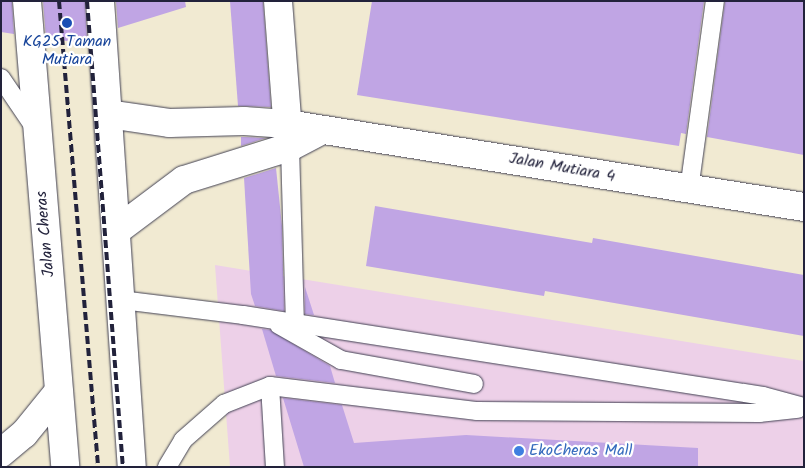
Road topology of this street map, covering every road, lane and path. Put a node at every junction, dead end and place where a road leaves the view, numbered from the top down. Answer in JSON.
{"nodes":[{"id":1,"x":27,"y":1,"type":"edge"},
{"id":2,"x":100,"y":1,"type":"edge"},
{"id":3,"x":278,"y":1,"type":"edge"},
{"id":4,"x":715,"y":1,"type":"edge"},
{"id":5,"x":1,"y":78,"type":"edge"},
{"id":6,"x":108,"y":114,"type":"junction"},
{"id":7,"x":38,"y":132,"type":"junction"},
{"id":8,"x":288,"y":136,"type":"junction"},
{"id":9,"x":689,"y":190,"type":"junction"},
{"id":10,"x":804,"y":207,"type":"edge"},
{"id":11,"x":116,"y":231,"type":"junction"},
{"id":12,"x":121,"y":300,"type":"junction"},
{"id":13,"x":267,"y":319,"type":"junction"},
{"id":14,"x":295,"y":323,"type":"junction"},
{"id":15,"x":474,"y":384,"type":"dead end"},
{"id":16,"x":270,"y":386,"type":"junction"},
{"id":17,"x":59,"y":391,"type":"junction"},
{"id":18,"x":804,"y":408,"type":"edge"},
{"id":19,"x":1,"y":453,"type":"edge"},
{"id":20,"x":65,"y":467,"type":"edge"},
{"id":21,"x":132,"y":467,"type":"edge"},
{"id":22,"x":167,"y":467,"type":"edge"},
{"id":23,"x":275,"y":467,"type":"edge"}],
"edges":[{"from":1,"to":7,"type":"main road","name":"Jalan Cheras"},
{"from":2,"to":6,"type":"main road"},
{"from":3,"to":8,"type":"main road"},
{"from":4,"to":9,"type":"lane"},
{"from":5,"to":7,"type":"lane"},
{"from":6,"to":8,"type":"main road","name":"Jalan Mutiara 4"},
{"from":6,"to":11,"type":"main road"},
{"from":7,"to":17,"type":"main road","name":"Jalan Cheras"},
{"from":8,"to":9,"type":"main road","name":"Jalan Mutiara 4"},
{"from":8,"to":11,"type":"main road","name":"Jalan Mutiara 4"},
{"from":8,"to":14,"type":"lane"},
{"from":9,"to":10,"type":"main road","name":"Jalan Mutiara 4"},
{"from":11,"to":12,"type":"main road"},
{"from":12,"to":13,"type":"lane"},
{"from":12,"to":21,"type":"main road"},
{"from":13,"to":14,"type":"lane"},
{"from":13,"to":15,"type":"lane"},
{"from":14,"to":18,"type":"lane"},
{"from":16,"to":18,"type":"lane"},
{"from":16,"to":22,"type":"lane"},
{"from":16,"to":23,"type":"lane"},
{"from":17,"to":19,"type":"main road"},
{"from":17,"to":20,"type":"main road","name":"Jalan Cheras"}]}
